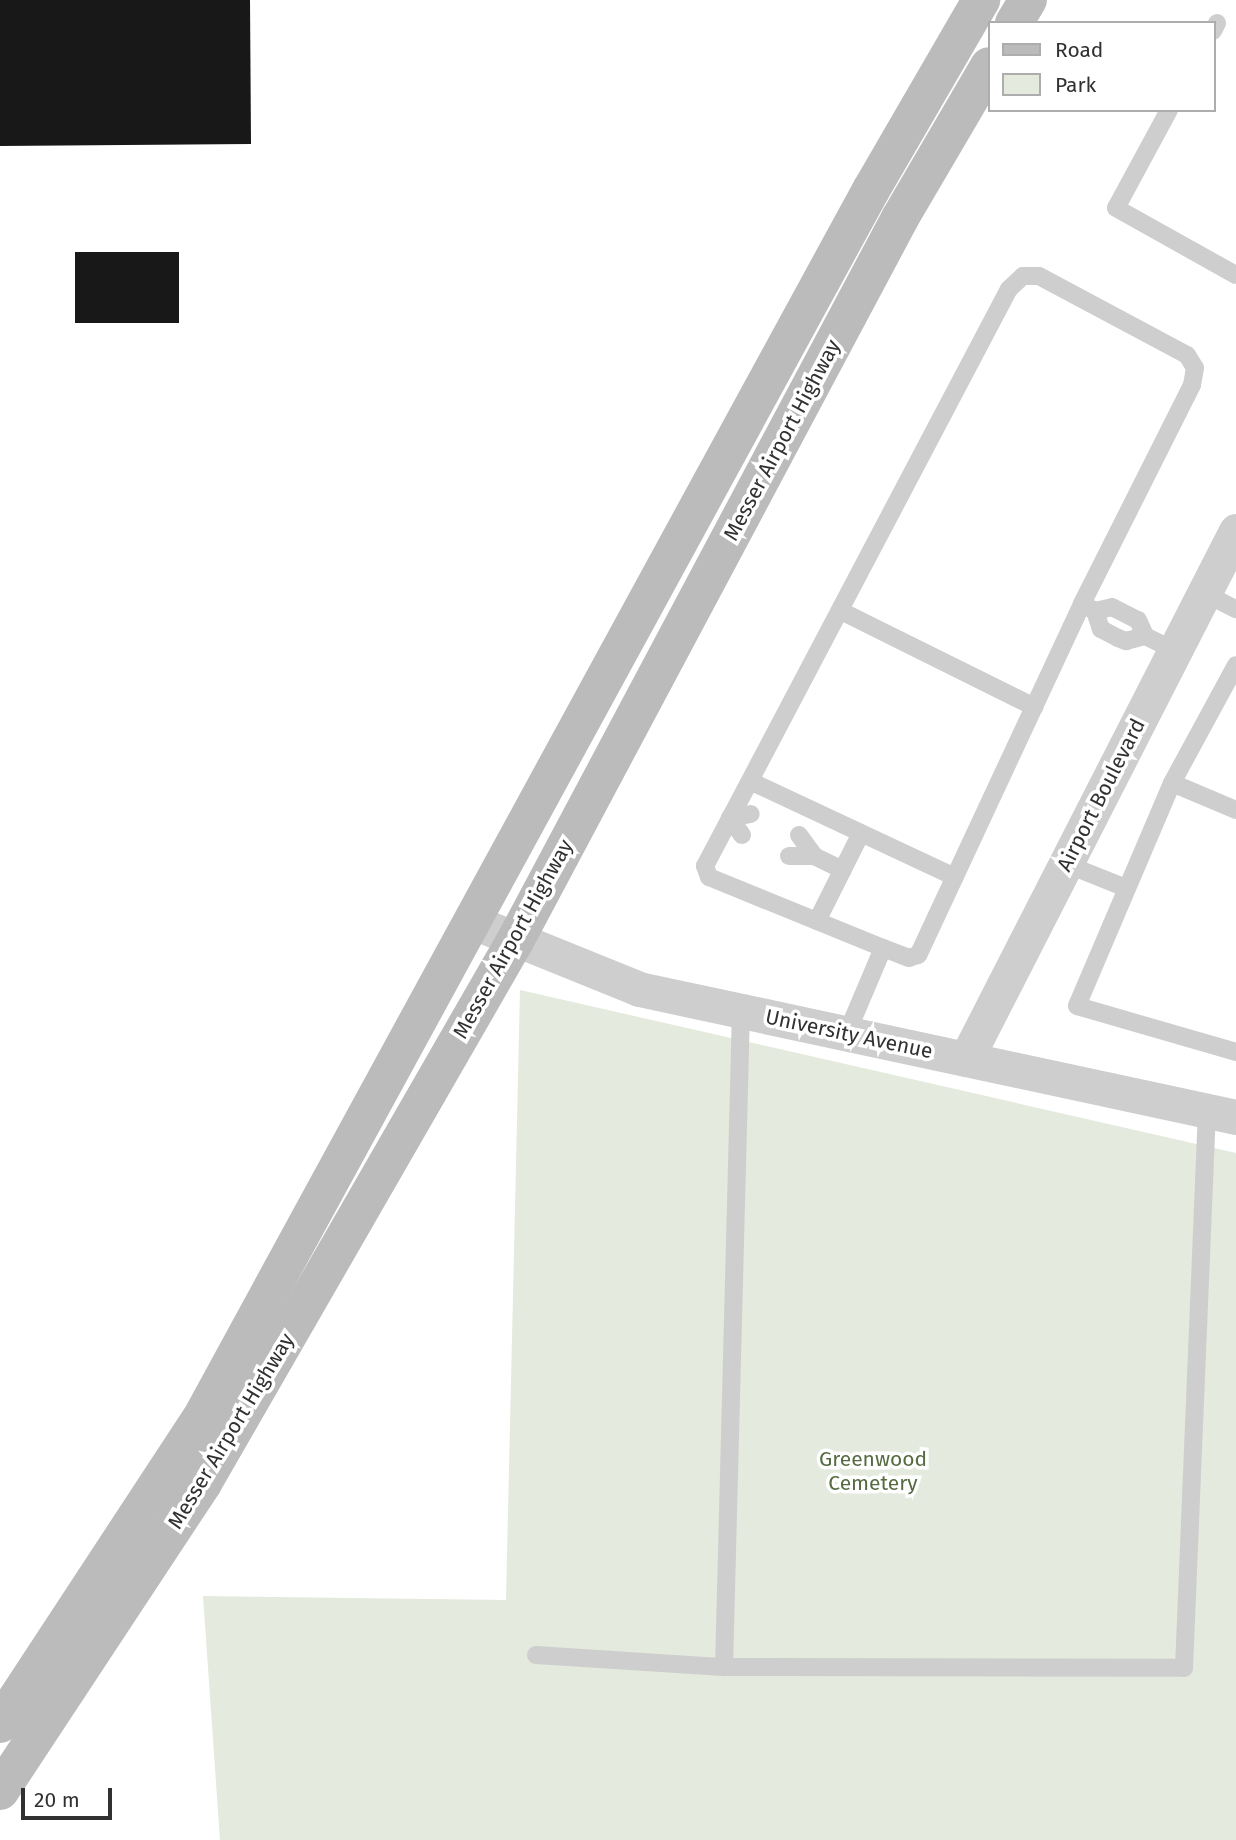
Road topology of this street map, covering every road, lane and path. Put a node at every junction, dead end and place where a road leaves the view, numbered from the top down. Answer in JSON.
{"nodes":[{"id":1,"x":981,"y":0,"type":"edge"},
{"id":2,"x":1028,"y":0,"type":"edge"},
{"id":3,"x":1015,"y":21,"type":"edge"},
{"id":4,"x":988,"y":68,"type":"edge"},
{"id":5,"x":1168,"y":112,"type":"edge"},
{"id":6,"x":1236,"y":275,"type":"edge"},
{"id":7,"x":1236,"y":531,"type":"edge"},
{"id":8,"x":1204,"y":593,"type":"junction"},
{"id":9,"x":1089,"y":608,"type":"junction"},
{"id":10,"x":1236,"y":609,"type":"edge"},
{"id":11,"x":841,"y":611,"type":"junction"},
{"id":12,"x":1160,"y":643,"type":"junction"},
{"id":13,"x":1236,"y":665,"type":"edge"},
{"id":14,"x":1034,"y":707,"type":"junction"},
{"id":15,"x":750,"y":781,"type":"junction"},
{"id":16,"x":1172,"y":783,"type":"junction"},
{"id":17,"x":1236,"y":810,"type":"edge"},
{"id":18,"x":751,"y":814,"type":"dead end"},
{"id":19,"x":730,"y":818,"type":"junction"},
{"id":20,"x":861,"y":833,"type":"junction"},
{"id":21,"x":742,"y":835,"type":"dead end"},
{"id":22,"x":799,"y":835,"type":"dead end"},
{"id":23,"x":789,"y":856,"type":"dead end"},
{"id":24,"x":814,"y":856,"type":"junction"},
{"id":25,"x":1066,"y":864,"type":"junction"},
{"id":26,"x":843,"y":870,"type":"junction"},
{"id":27,"x":955,"y":877,"type":"junction"},
{"id":28,"x":1126,"y":888,"type":"junction"},
{"id":29,"x":471,"y":921,"type":"junction"},
{"id":30,"x":817,"y":921,"type":"junction"},
{"id":31,"x":515,"y":941,"type":"junction"},
{"id":32,"x":883,"y":948,"type":"junction"},
{"id":33,"x":741,"y":1010,"type":"junction"},
{"id":34,"x":847,"y":1034,"type":"junction"},
{"id":35,"x":1236,"y":1052,"type":"edge"},
{"id":36,"x":966,"y":1059,"type":"junction"},
{"id":37,"x":1222,"y":1114,"type":"edge"},
{"id":38,"x":536,"y":1655,"type":"dead end"},
{"id":39,"x":724,"y":1667,"type":"junction"},
{"id":40,"x":0,"y":1724,"type":"edge"},
{"id":41,"x":0,"y":1791,"type":"edge"}],
"edges":[{"from":1,"to":29,"type":"main road","name":"Messer Airport Highway"},
{"from":2,"to":3,"type":"main road"},
{"from":4,"to":31,"type":"main road","name":"Messer Airport Highway"},
{"from":5,"to":6,"type":"lane"},
{"from":7,"to":8,"type":"street","name":"Airport Boulevard"},
{"from":8,"to":10,"type":"lane"},
{"from":8,"to":12,"type":"street","name":"Airport Boulevard"},
{"from":9,"to":11,"type":"lane"},
{"from":9,"to":12,"type":"lane"},
{"from":9,"to":12,"type":"lane"},
{"from":9,"to":14,"type":"lane"},
{"from":11,"to":14,"type":"lane"},
{"from":11,"to":15,"type":"lane"},
{"from":12,"to":25,"type":"street","name":"Airport Boulevard"},
{"from":13,"to":16,"type":"lane"},
{"from":14,"to":27,"type":"lane"},
{"from":15,"to":19,"type":"lane"},
{"from":15,"to":20,"type":"lane"},
{"from":16,"to":17,"type":"lane"},
{"from":16,"to":28,"type":"lane"},
{"from":18,"to":19,"type":"lane"},
{"from":19,"to":21,"type":"lane"},
{"from":19,"to":30,"type":"lane"},
{"from":20,"to":26,"type":"lane"},
{"from":20,"to":27,"type":"lane"},
{"from":22,"to":24,"type":"lane"},
{"from":23,"to":24,"type":"lane"},
{"from":24,"to":26,"type":"lane"},
{"from":25,"to":28,"type":"lane"},
{"from":25,"to":36,"type":"street","name":"Airport Boulevard"},
{"from":26,"to":30,"type":"lane"},
{"from":27,"to":32,"type":"lane"},
{"from":28,"to":35,"type":"lane"},
{"from":29,"to":31,"type":"street","name":"University Avenue"},
{"from":29,"to":40,"type":"main road","name":"Messer Airport Highway"},
{"from":30,"to":32,"type":"lane"},
{"from":31,"to":33,"type":"street","name":"University Avenue"},
{"from":31,"to":41,"type":"main road","name":"Messer Airport Highway"},
{"from":32,"to":34,"type":"lane"},
{"from":33,"to":34,"type":"street","name":"University Avenue"},
{"from":33,"to":39,"type":"lane"},
{"from":34,"to":36,"type":"street","name":"University Avenue"},
{"from":36,"to":37,"type":"street","name":"University Avenue"},
{"from":37,"to":39,"type":"lane"},
{"from":38,"to":39,"type":"lane"}]}
